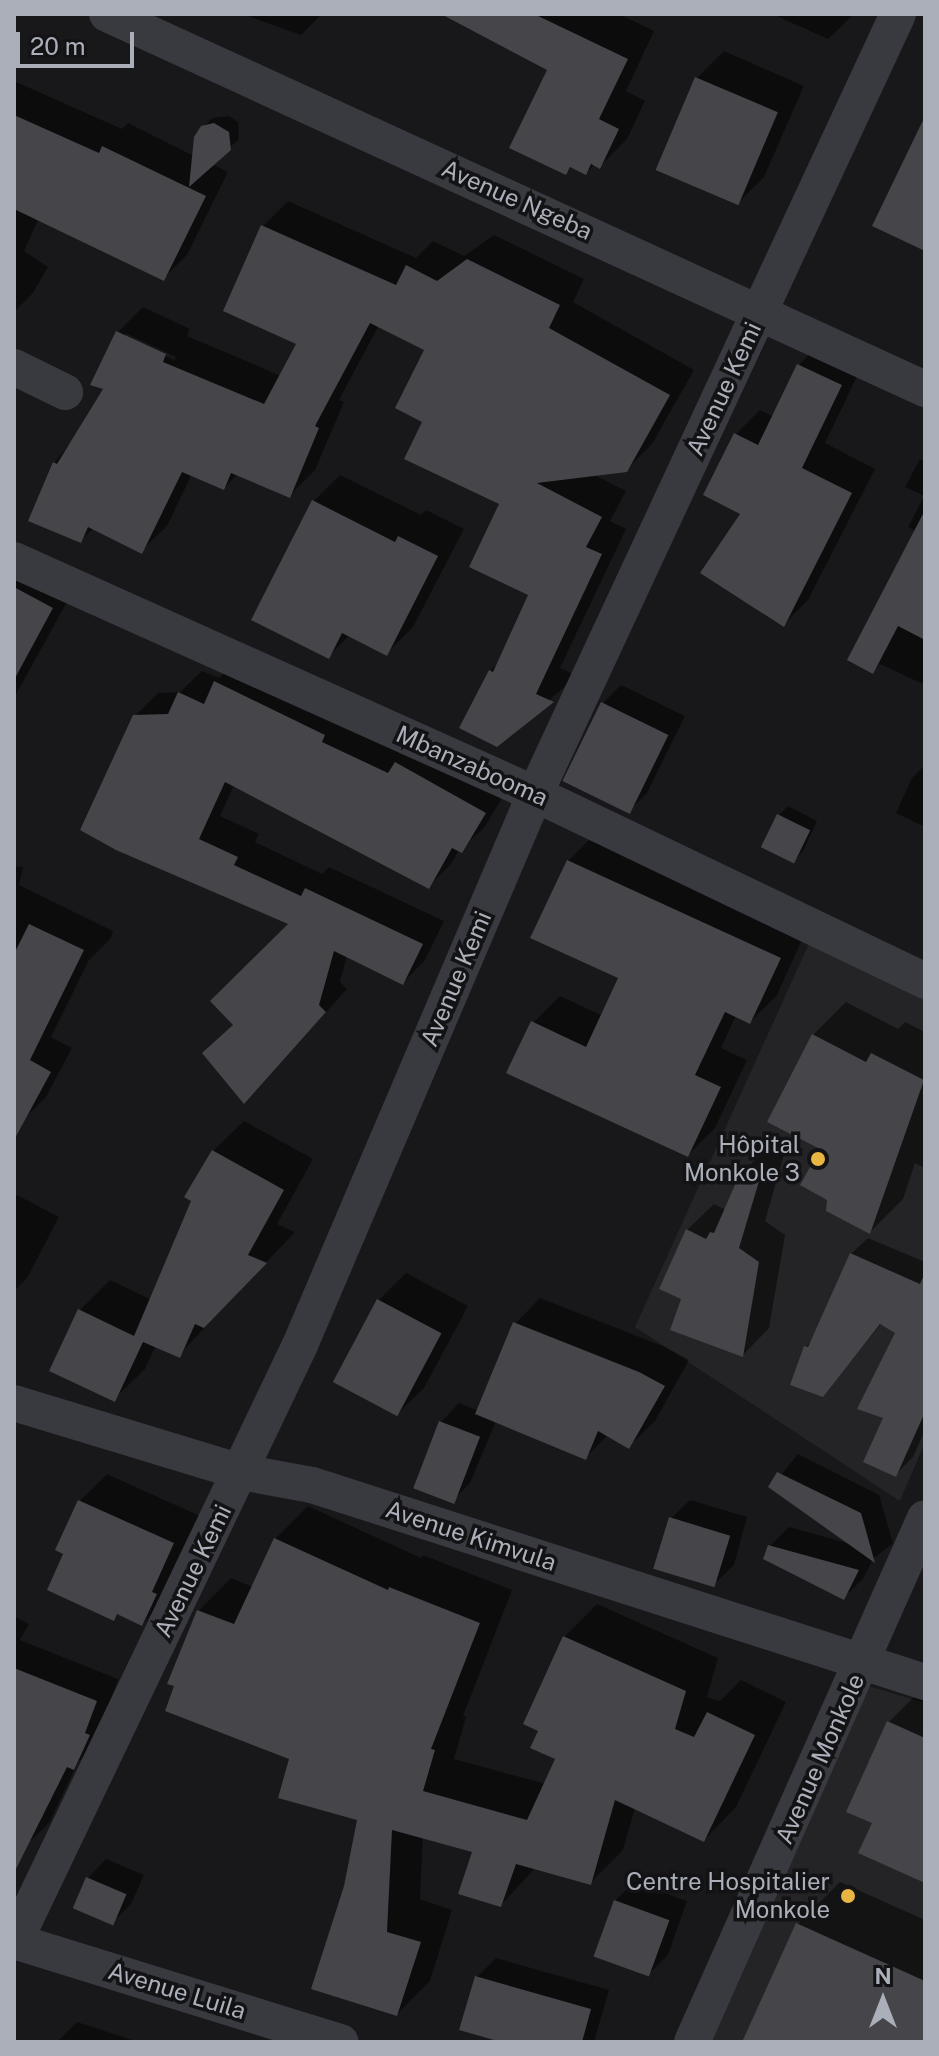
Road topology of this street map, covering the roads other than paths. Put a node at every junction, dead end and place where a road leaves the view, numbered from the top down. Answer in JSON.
{"nodes":[{"id":1,"x":107,"y":14,"type":"edge"},
{"id":2,"x":898,"y":14,"type":"edge"},
{"id":3,"x":761,"y":311,"type":"junction"},
{"id":4,"x":14,"y":367,"type":"edge"},
{"id":5,"x":925,"y":389,"type":"edge"},
{"id":6,"x":65,"y":392,"type":"dead end"},
{"id":7,"x":14,"y":560,"type":"edge"},
{"id":8,"x":535,"y":794,"type":"junction"},
{"id":9,"x":925,"y":981,"type":"edge"},
{"id":10,"x":14,"y":1403,"type":"edge"},
{"id":11,"x":241,"y":1472,"type":"junction"},
{"id":12,"x":925,"y":1518,"type":"edge"},
{"id":13,"x":863,"y":1662,"type":"junction"},
{"id":14,"x":925,"y":1682,"type":"edge"},
{"id":15,"x":14,"y":1942,"type":"edge"},
{"id":16,"x":341,"y":2042,"type":"edge"},
{"id":17,"x":692,"y":2042,"type":"edge"}],
"edges":[{"from":1,"to":3,"type":"street","name":"Avenue Ngeba"},
{"from":2,"to":3,"type":"street","name":"Avenue Kemi"},
{"from":3,"to":5,"type":"street","name":"Avenue Ngeba"},
{"from":3,"to":8,"type":"street","name":"Avenue Kemi"},
{"from":4,"to":6,"type":"street"},
{"from":7,"to":8,"type":"street","name":"Mbanzabooma"},
{"from":8,"to":9,"type":"street","name":"Mbanzabooma"},
{"from":8,"to":11,"type":"street","name":"Avenue Kemi"},
{"from":10,"to":11,"type":"street","name":"Avenue Kimvula"},
{"from":11,"to":13,"type":"street","name":"Avenue Kimvula"},
{"from":11,"to":15,"type":"street","name":"Avenue Kemi"},
{"from":12,"to":13,"type":"street","name":"Avenue Monkole"},
{"from":13,"to":14,"type":"street","name":"Avenue Kimvula"},
{"from":13,"to":17,"type":"street","name":"Avenue Monkole"},
{"from":15,"to":16,"type":"street","name":"Avenue Luila"}]}
